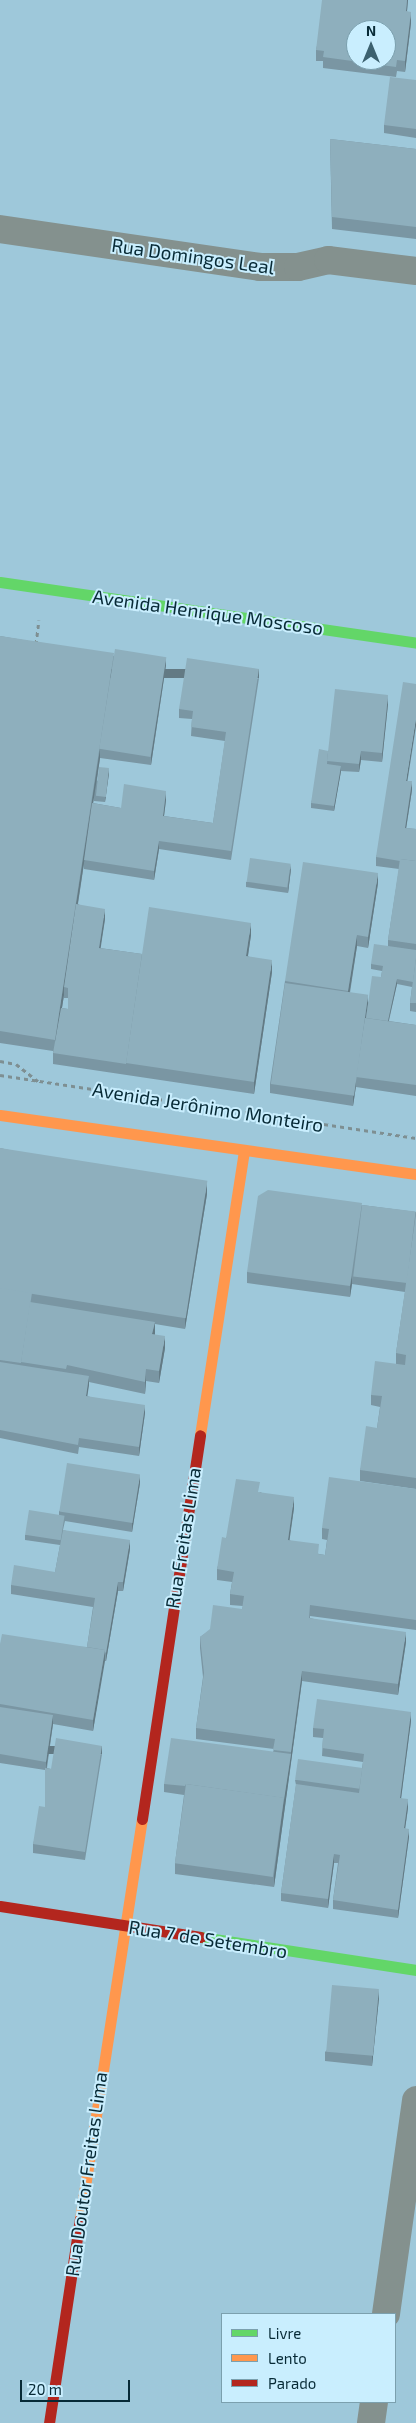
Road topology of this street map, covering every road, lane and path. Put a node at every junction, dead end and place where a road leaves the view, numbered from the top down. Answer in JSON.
{"nodes":[{"id":1,"x":0,"y":229,"type":"edge"},
{"id":2,"x":416,"y":271,"type":"edge"},
{"id":3,"x":0,"y":582,"type":"edge"},
{"id":4,"x":416,"y":643,"type":"edge"},
{"id":5,"x":0,"y":1061,"type":"edge"},
{"id":6,"x":0,"y":1076,"type":"edge"},
{"id":7,"x":39,"y":1081,"type":"junction"},
{"id":8,"x":0,"y":1115,"type":"edge"},
{"id":9,"x":416,"y":1138,"type":"edge"},
{"id":10,"x":244,"y":1150,"type":"junction"},
{"id":11,"x":416,"y":1174,"type":"edge"},
{"id":12,"x":0,"y":1906,"type":"edge"},
{"id":13,"x":122,"y":1926,"type":"junction"},
{"id":14,"x":416,"y":1970,"type":"edge"},
{"id":15,"x":416,"y":2100,"type":"edge"},
{"id":16,"x":386,"y":2313,"type":"edge"},
{"id":17,"x":374,"y":2403,"type":"edge"},
{"id":18,"x":49,"y":2423,"type":"edge"},
{"id":19,"x":371,"y":2423,"type":"edge"}],
"edges":[{"from":1,"to":2,"type":"street","name":"Rua Domingos Leal"},
{"from":3,"to":4,"type":"street","name":"Avenida Henrique Moscoso"},
{"from":5,"to":7,"type":"path"},
{"from":6,"to":7,"type":"path","name":"Avenida Jerônimo Monteiro"},
{"from":7,"to":9,"type":"path","name":"Avenida Jerônimo Monteiro"},
{"from":8,"to":10,"type":"street","name":"Avenida Jerônimo Monteiro"},
{"from":10,"to":11,"type":"street","name":"Avenida Jerônimo Monteiro"},
{"from":10,"to":13,"type":"street","name":"Rua Freitas Lima"},
{"from":12,"to":13,"type":"street","name":"Rua 7 de Setembro"},
{"from":13,"to":14,"type":"street","name":"Rua 7 de Setembro"},
{"from":13,"to":18,"type":"street","name":"Rua Doutor Freitas Lima"},
{"from":15,"to":16,"type":"street"},
{"from":17,"to":19,"type":"street"}]}
